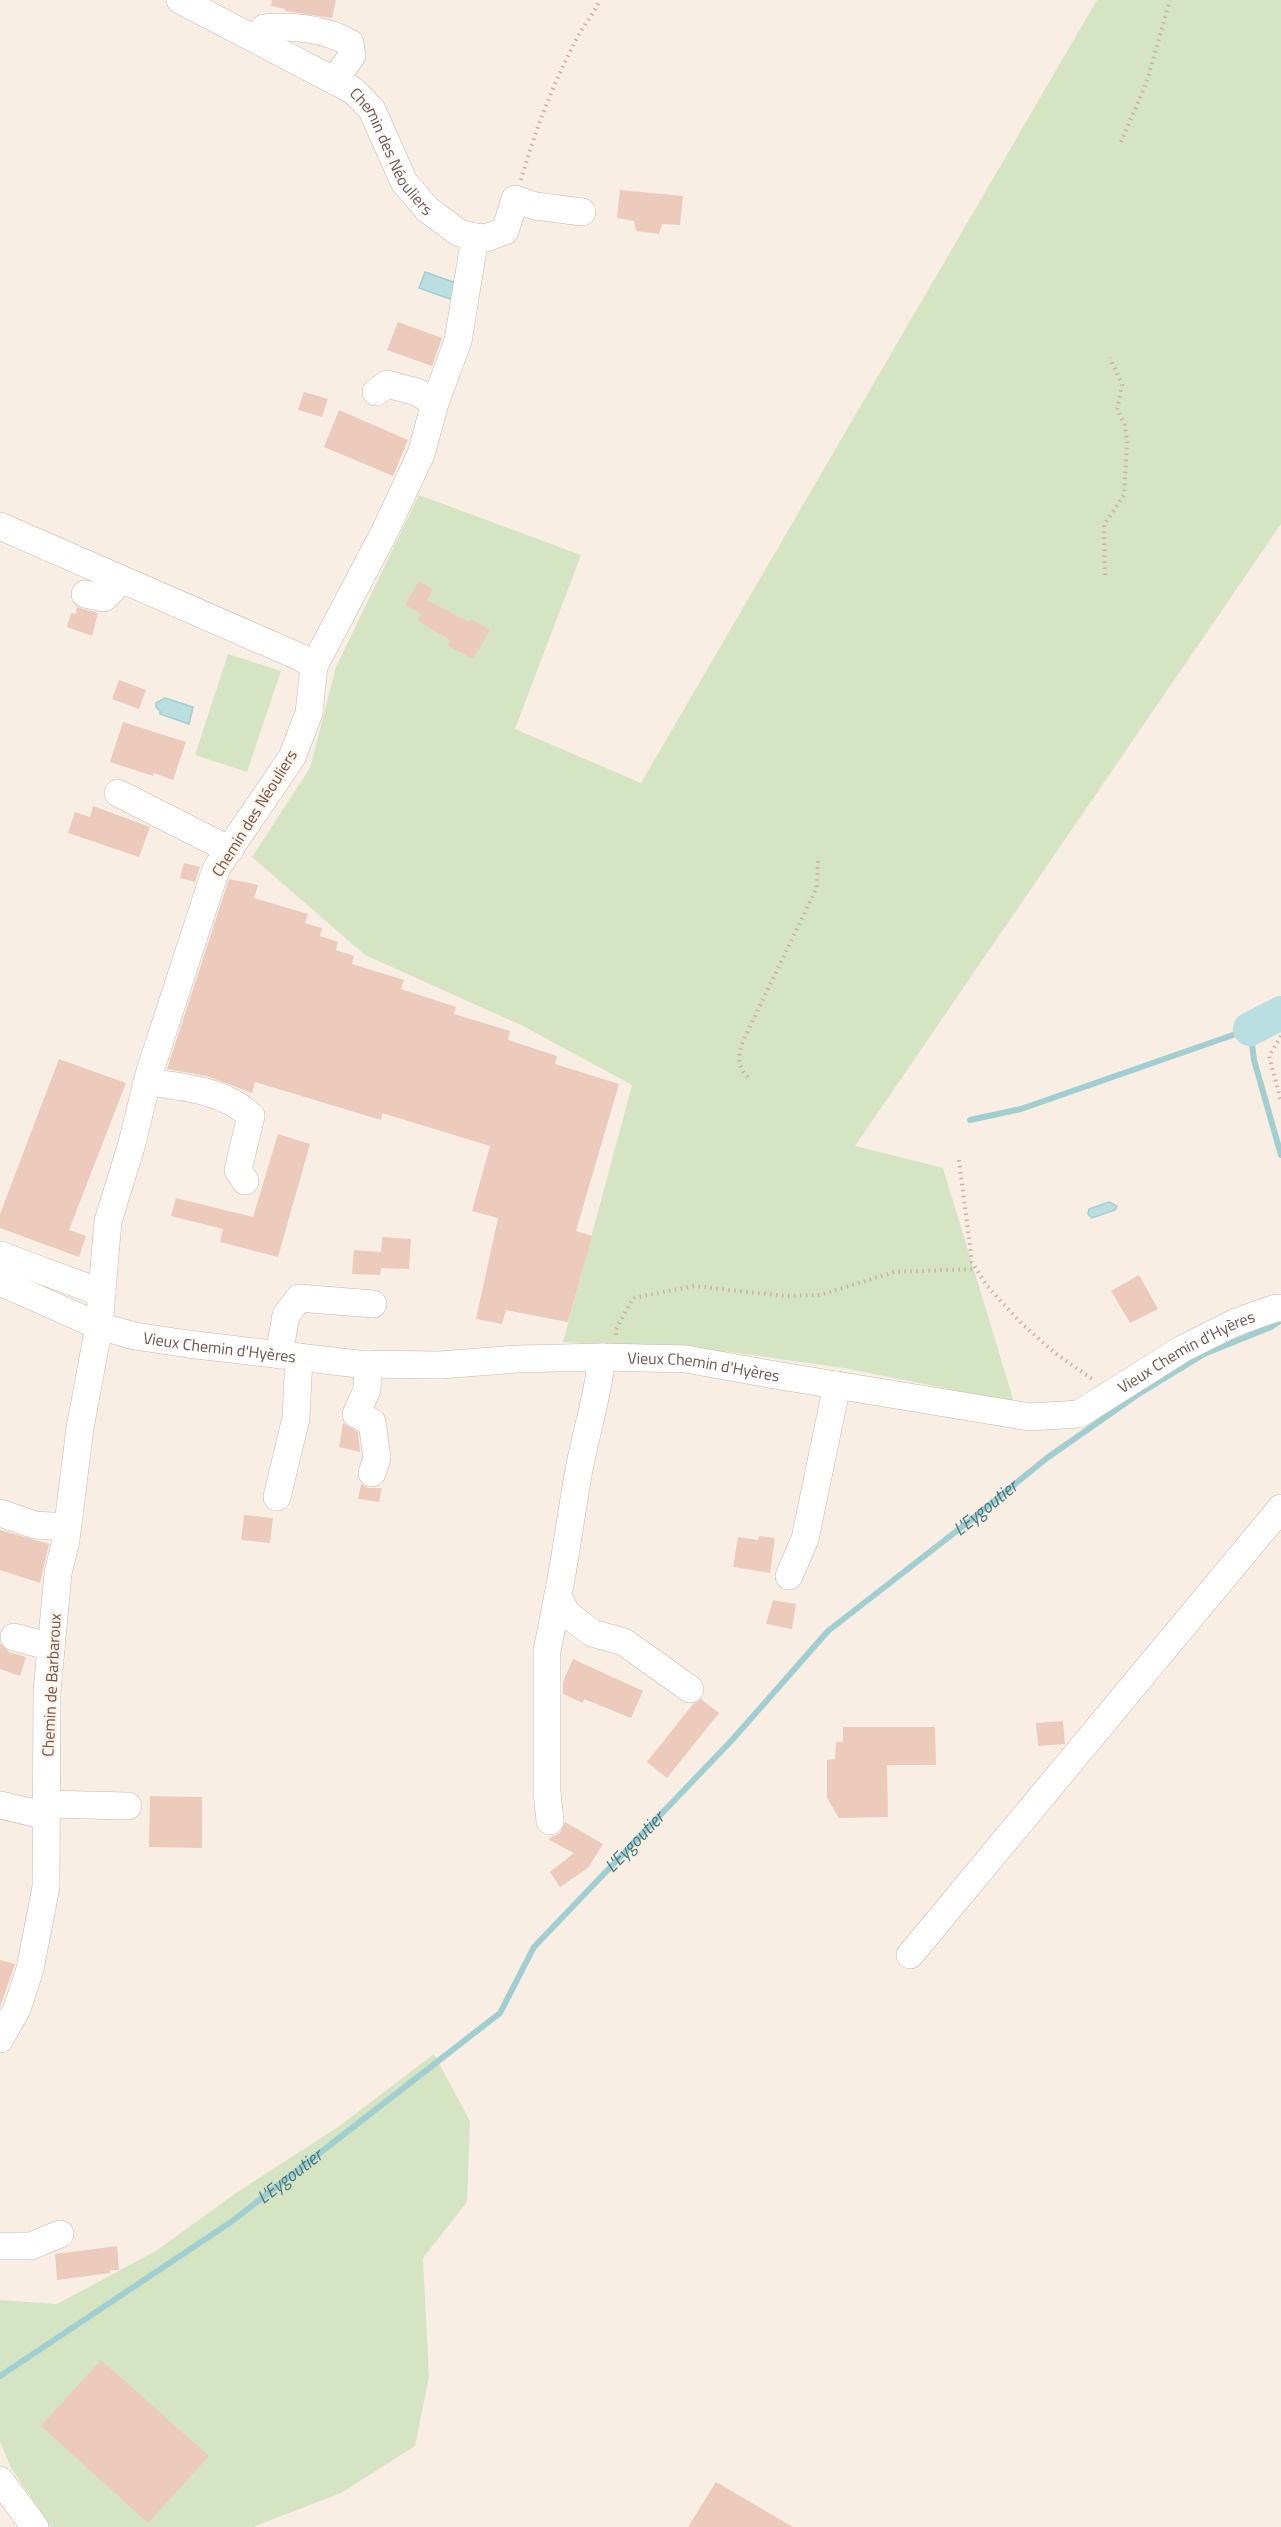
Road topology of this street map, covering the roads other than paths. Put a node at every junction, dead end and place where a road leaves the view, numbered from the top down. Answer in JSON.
{"nodes":[{"id":1,"x":180,"y":0,"type":"edge"},
{"id":2,"x":255,"y":39,"type":"junction"},
{"id":3,"x":334,"y":80,"type":"junction"},
{"id":4,"x":582,"y":212,"type":"dead end"},
{"id":5,"x":475,"y":237,"type":"junction"},
{"id":6,"x":376,"y":392,"type":"dead end"},
{"id":7,"x":435,"y":403,"type":"junction"},
{"id":8,"x":0,"y":526,"type":"edge"},
{"id":9,"x":119,"y":579,"type":"junction"},
{"id":10,"x":85,"y":594,"type":"dead end"},
{"id":11,"x":314,"y":666,"type":"junction"},
{"id":12,"x":118,"y":793,"type":"dead end"},
{"id":13,"x":230,"y":850,"type":"junction"},
{"id":14,"x":147,"y":1082,"type":"junction"},
{"id":15,"x":245,"y":1181,"type":"dead end"},
{"id":16,"x":0,"y":1255,"type":"edge"},
{"id":17,"x":0,"y":1282,"type":"edge"},
{"id":18,"x":102,"y":1293,"type":"junction"},
{"id":19,"x":373,"y":1304,"type":"dead end"},
{"id":20,"x":1281,"y":1308,"type":"edge"},
{"id":21,"x":99,"y":1326,"type":"junction"},
{"id":22,"x":289,"y":1356,"type":"junction"},
{"id":23,"x":609,"y":1357,"type":"junction"},
{"id":24,"x":368,"y":1364,"type":"junction"},
{"id":25,"x":837,"y":1385,"type":"junction"},
{"id":26,"x":372,"y":1473,"type":"dead end"},
{"id":27,"x":277,"y":1497,"type":"dead end"},
{"id":28,"x":1281,"y":1508,"type":"edge"},
{"id":29,"x":0,"y":1513,"type":"edge"},
{"id":30,"x":67,"y":1527,"type":"junction"},
{"id":31,"x":789,"y":1576,"type":"dead end"},
{"id":32,"x":558,"y":1595,"type":"junction"},
{"id":33,"x":14,"y":1636,"type":"dead end"},
{"id":34,"x":51,"y":1647,"type":"junction"},
{"id":35,"x":690,"y":1689,"type":"dead end"},
{"id":36,"x":0,"y":1805,"type":"edge"},
{"id":37,"x":128,"y":1806,"type":"dead end"},
{"id":38,"x":47,"y":1810,"type":"junction"},
{"id":39,"x":550,"y":1821,"type":"dead end"},
{"id":40,"x":910,"y":1955,"type":"dead end"},
{"id":41,"x":0,"y":2039,"type":"edge"},
{"id":42,"x":60,"y":2234,"type":"dead end"},
{"id":43,"x":0,"y":2246,"type":"edge"},
{"id":44,"x":0,"y":2480,"type":"edge"},
{"id":45,"x":35,"y":2527,"type":"edge"}],
"edges":[{"from":1,"to":2,"type":"street","name":"Chemin des Néouliers"},
{"from":2,"to":3,"type":"street","name":"Chemin des Néouliers"},
{"from":2,"to":3,"type":"street"},
{"from":3,"to":5,"type":"street","name":"Chemin des Néouliers"},
{"from":4,"to":5,"type":"street"},
{"from":5,"to":7,"type":"street"},
{"from":6,"to":7,"type":"street"},
{"from":7,"to":11,"type":"street"},
{"from":8,"to":9,"type":"street"},
{"from":9,"to":10,"type":"street"},
{"from":9,"to":11,"type":"street"},
{"from":11,"to":13,"type":"street","name":"Chemin des Néouliers"},
{"from":12,"to":13,"type":"street"},
{"from":13,"to":14,"type":"street","name":"Chemin des Néouliers"},
{"from":14,"to":15,"type":"street"},
{"from":14,"to":18,"type":"street","name":"Chemin des Néouliers"},
{"from":16,"to":18,"type":"street"},
{"from":17,"to":21,"type":"street","name":"Vieux Chemin d'Hyères"},
{"from":18,"to":21,"type":"street","name":"Chemin des Néouliers"},
{"from":19,"to":22,"type":"street"},
{"from":20,"to":25,"type":"street","name":"Vieux Chemin d'Hyères"},
{"from":21,"to":22,"type":"street","name":"Vieux Chemin d'Hyères"},
{"from":21,"to":30,"type":"street","name":"Chemin de Barbaroux"},
{"from":22,"to":24,"type":"street","name":"Vieux Chemin d'Hyères"},
{"from":22,"to":27,"type":"street"},
{"from":23,"to":24,"type":"street","name":"Vieux Chemin d'Hyères"},
{"from":23,"to":25,"type":"street","name":"Vieux Chemin d'Hyères"},
{"from":23,"to":32,"type":"street"},
{"from":24,"to":26,"type":"street"},
{"from":25,"to":31,"type":"street"},
{"from":28,"to":40,"type":"street"},
{"from":29,"to":30,"type":"street"},
{"from":30,"to":34,"type":"street","name":"Chemin de Barbaroux"},
{"from":32,"to":35,"type":"street"},
{"from":32,"to":39,"type":"street"},
{"from":33,"to":34,"type":"street"},
{"from":34,"to":38,"type":"street","name":"Chemin de Barbaroux"},
{"from":36,"to":38,"type":"street"},
{"from":37,"to":38,"type":"street"},
{"from":38,"to":41,"type":"street","name":"Chemin de Barbaroux"},
{"from":42,"to":43,"type":"street"},
{"from":44,"to":45,"type":"street"}]}
